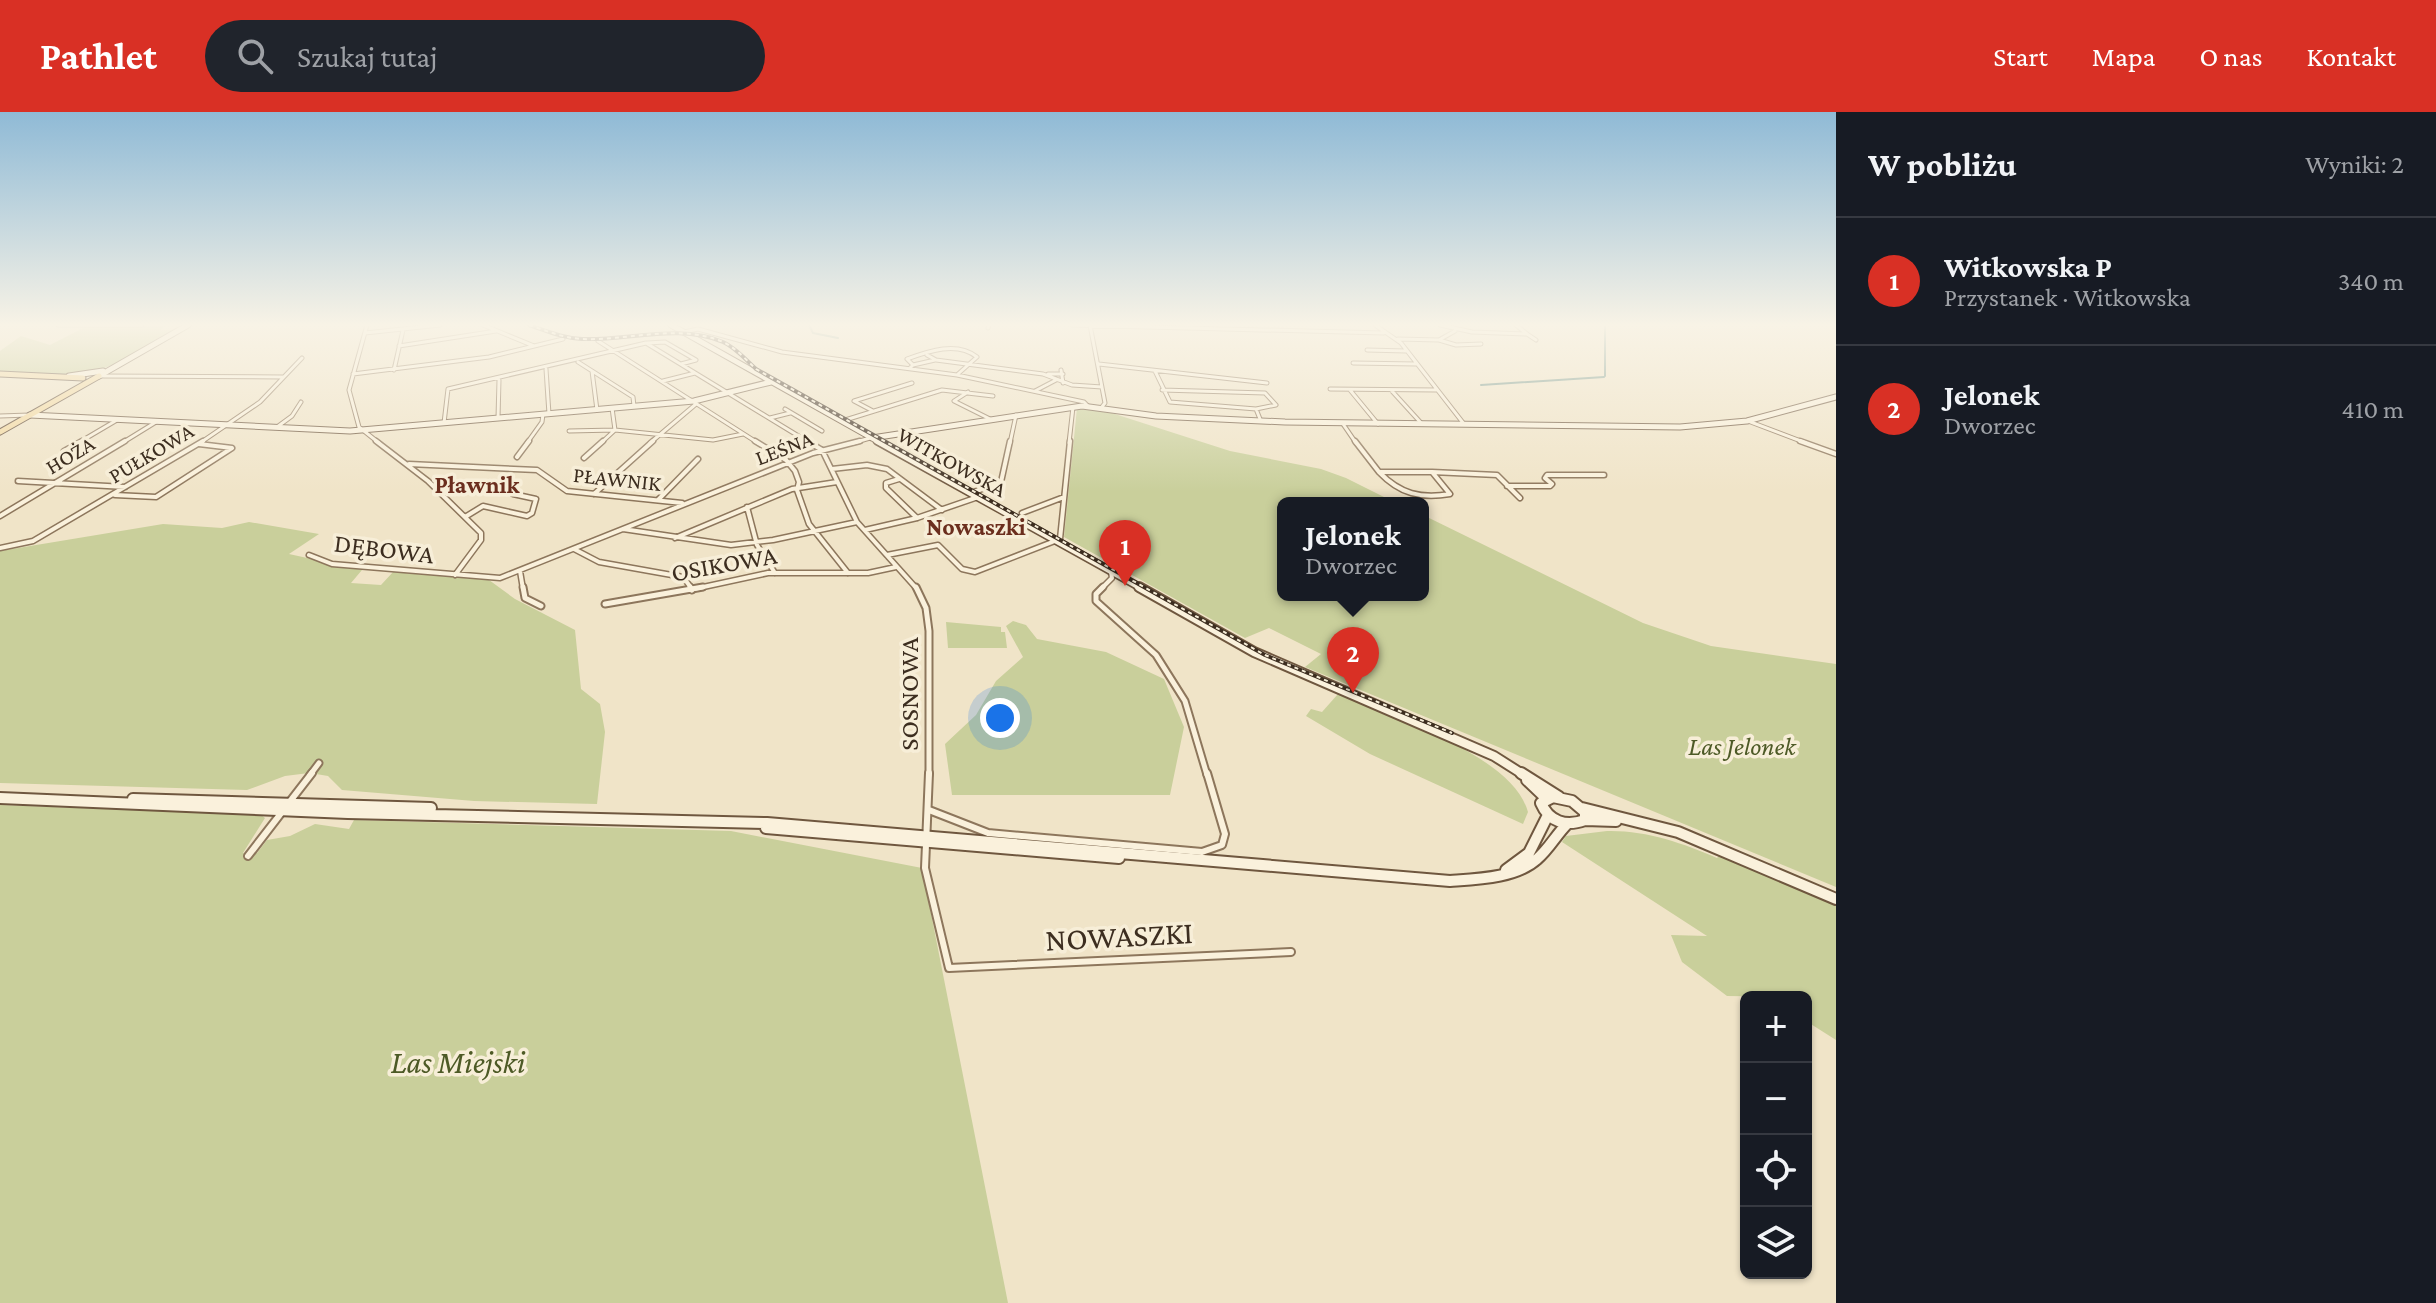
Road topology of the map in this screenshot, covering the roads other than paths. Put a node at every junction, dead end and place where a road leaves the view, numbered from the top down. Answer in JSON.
{"nodes":[{"id":1,"x":498,"y":380,"type":"edge"},
{"id":2,"x":85,"y":381,"type":"edge"},
{"id":3,"x":281,"y":381,"type":"edge"},
{"id":4,"x":351,"y":381,"type":"edge"},
{"id":5,"x":495,"y":381,"type":"edge"},
{"id":6,"x":546,"y":381,"type":"edge"},
{"id":7,"x":593,"y":381,"type":"edge"},
{"id":8,"x":607,"y":381,"type":"edge"},
{"id":9,"x":662,"y":381,"type":"edge"},
{"id":10,"x":708,"y":381,"type":"edge"},
{"id":11,"x":772,"y":381,"type":"joint"},
{"id":12,"x":984,"y":381,"type":"edge"},
{"id":13,"x":1056,"y":381,"type":"edge"},
{"id":14,"x":1058,"y":381,"type":"edge"},
{"id":15,"x":1101,"y":381,"type":"edge"},
{"id":16,"x":1159,"y":381,"type":"edge"},
{"id":17,"x":1244,"y":381,"type":"edge"},
{"id":18,"x":1430,"y":381,"type":"edge"},
{"id":19,"x":912,"y":383,"type":"dead end"},
{"id":20,"x":1063,"y":383,"type":"joint"},
{"id":21,"x":1267,"y":383,"type":"dead end"},
{"id":22,"x":1102,"y":387,"type":"junction"},
{"id":23,"x":1330,"y":389,"type":"dead end"},
{"id":24,"x":1349,"y":389,"type":"junction"},
{"id":25,"x":1390,"y":389,"type":"junction"},
{"id":26,"x":1162,"y":390,"type":"junction"},
{"id":27,"x":1437,"y":390,"type":"junction"},
{"id":28,"x":969,"y":391,"type":"junction"},
{"id":29,"x":1035,"y":391,"type":"junction"},
{"id":30,"x":728,"y":393,"type":"junction"},
{"id":31,"x":993,"y":396,"type":"dead end"},
{"id":32,"x":1836,"y":397,"type":"edge"},
{"id":33,"x":301,"y":402,"type":"dead end"},
{"id":34,"x":695,"y":402,"type":"junction"},
{"id":35,"x":634,"y":406,"type":"junction"},
{"id":36,"x":1088,"y":406,"type":"junction"},
{"id":37,"x":1073,"y":407,"type":"junction"},
{"id":38,"x":612,"y":408,"type":"junction"},
{"id":39,"x":1101,"y":408,"type":"junction"},
{"id":40,"x":785,"y":409,"type":"dead end"},
{"id":41,"x":1256,"y":409,"type":"junction"},
{"id":42,"x":597,"y":410,"type":"junction"},
{"id":43,"x":873,"y":411,"type":"junction"},
{"id":44,"x":791,"y":413,"type":"junction"},
{"id":45,"x":546,"y":414,"type":"junction"},
{"id":46,"x":30,"y":415,"type":"junction"},
{"id":47,"x":1016,"y":415,"type":"junction"},
{"id":48,"x":0,"y":416,"type":"edge"},
{"id":49,"x":498,"y":418,"type":"junction"},
{"id":50,"x":770,"y":418,"type":"junction"},
{"id":51,"x":990,"y":419,"type":"junction"},
{"id":52,"x":1260,"y":419,"type":"dead end"},
{"id":53,"x":117,"y":420,"type":"junction"},
{"id":54,"x":842,"y":421,"type":"junction"},
{"id":55,"x":1747,"y":421,"type":"junction"},
{"id":56,"x":156,"y":422,"type":"junction"},
{"id":57,"x":444,"y":423,"type":"junction"},
{"id":58,"x":1343,"y":424,"type":"junction"},
{"id":59,"x":1378,"y":424,"type":"junction"},
{"id":60,"x":1422,"y":424,"type":"junction"},
{"id":61,"x":1464,"y":424,"type":"junction"},
{"id":62,"x":226,"y":426,"type":"junction"},
{"id":63,"x":276,"y":428,"type":"junction"},
{"id":64,"x":615,"y":430,"type":"junction"},
{"id":65,"x":362,"y":431,"type":"junction"},
{"id":66,"x":569,"y":431,"type":"dead end"},
{"id":67,"x":822,"y":431,"type":"dead end"},
{"id":68,"x":0,"y":432,"type":"edge"},
{"id":69,"x":743,"y":434,"type":"junction"},
{"id":70,"x":659,"y":435,"type":"junction"},
{"id":71,"x":871,"y":438,"type":"junction"},
{"id":72,"x":198,"y":444,"type":"junction"},
{"id":73,"x":822,"y":450,"type":"junction"},
{"id":74,"x":64,"y":451,"type":"dead end"},
{"id":75,"x":1836,"y":454,"type":"edge"},
{"id":76,"x":517,"y":457,"type":"dead end"},
{"id":77,"x":584,"y":458,"type":"dead end"},
{"id":78,"x":698,"y":459,"type":"dead end"},
{"id":79,"x":788,"y":462,"type":"junction"},
{"id":80,"x":408,"y":464,"type":"junction"},
{"id":81,"x":832,"y":469,"type":"junction"},
{"id":82,"x":1379,"y":472,"type":"junction"},
{"id":83,"x":1432,"y":472,"type":"junction"},
{"id":84,"x":1604,"y":475,"type":"dead end"},
{"id":85,"x":900,"y":478,"type":"junction"},
{"id":86,"x":18,"y":481,"type":"dead end"},
{"id":87,"x":837,"y":482,"type":"junction"},
{"id":88,"x":54,"y":483,"type":"junction"},
{"id":89,"x":1507,"y":486,"type":"junction"},
{"id":90,"x":126,"y":487,"type":"junction"},
{"id":91,"x":798,"y":487,"type":"junction"},
{"id":92,"x":513,"y":494,"type":"dead end"},
{"id":93,"x":594,"y":494,"type":"junction"},
{"id":94,"x":114,"y":495,"type":"junction"},
{"id":95,"x":975,"y":495,"type":"junction"},
{"id":96,"x":1064,"y":497,"type":"junction"},
{"id":97,"x":1520,"y":498,"type":"dead end"},
{"id":98,"x":658,"y":500,"type":"junction"},
{"id":99,"x":686,"y":503,"type":"junction"},
{"id":100,"x":747,"y":507,"type":"junction"},
{"id":101,"x":942,"y":510,"type":"junction"},
{"id":102,"x":1022,"y":513,"type":"dead end"},
{"id":103,"x":0,"y":516,"type":"edge"},
{"id":104,"x":465,"y":517,"type":"junction"},
{"id":105,"x":917,"y":518,"type":"junction"},
{"id":106,"x":857,"y":522,"type":"junction"},
{"id":107,"x":623,"y":528,"type":"junction"},
{"id":108,"x":864,"y":530,"type":"junction"},
{"id":109,"x":815,"y":531,"type":"junction"},
{"id":110,"x":674,"y":538,"type":"junction"},
{"id":111,"x":1056,"y":541,"type":"junction"},
{"id":112,"x":756,"y":543,"type":"junction"},
{"id":113,"x":0,"y":548,"type":"edge"},
{"id":114,"x":573,"y":549,"type":"junction"},
{"id":115,"x":309,"y":555,"type":"dead end"},
{"id":116,"x":887,"y":555,"type":"junction"},
{"id":117,"x":897,"y":567,"type":"junction"},
{"id":118,"x":520,"y":571,"type":"junction"},
{"id":119,"x":1111,"y":572,"type":"junction"},
{"id":120,"x":775,"y":573,"type":"junction"},
{"id":121,"x":848,"y":573,"type":"junction"},
{"id":122,"x":455,"y":576,"type":"junction"},
{"id":123,"x":493,"y":578,"type":"joint"},
{"id":124,"x":692,"y":590,"type":"junction"},
{"id":125,"x":605,"y":604,"type":"dead end"},
{"id":126,"x":541,"y":606,"type":"dead end"},
{"id":127,"x":1483,"y":751,"type":"junction"},
{"id":128,"x":319,"y":763,"type":"dead end"},
{"id":129,"x":1559,"y":797,"type":"junction"},
{"id":130,"x":0,"y":798,"type":"edge"},
{"id":131,"x":1546,"y":798,"type":"junction"},
{"id":132,"x":286,"y":807,"type":"junction"},
{"id":133,"x":1582,"y":808,"type":"junction"},
{"id":134,"x":929,"y":810,"type":"junction"},
{"id":135,"x":1548,"y":815,"type":"junction"},
{"id":136,"x":1585,"y":820,"type":"junction"},
{"id":137,"x":1567,"y":824,"type":"junction"},
{"id":138,"x":924,"y":839,"type":"junction"},
{"id":139,"x":1705,"y":844,"type":"junction"},
{"id":140,"x":248,"y":856,"type":"dead end"},
{"id":141,"x":1501,"y":873,"type":"junction"},
{"id":142,"x":1836,"y":899,"type":"edge"},
{"id":143,"x":1291,"y":952,"type":"dead end"},
{"id":144,"x":949,"y":968,"type":"joint"}],
"edges":[{"from":1,"to":49,"type":"street"},
{"from":2,"to":46,"type":"main road"},
{"from":3,"to":62,"type":"street","name":"PUŁKOWA"},
{"from":4,"to":65,"type":"street"},
{"from":5,"to":57,"type":"street"},
{"from":6,"to":45,"type":"street"},
{"from":7,"to":42,"type":"street"},
{"from":8,"to":35,"type":"street"},
{"from":9,"to":34,"type":"street"},
{"from":10,"to":30,"type":"street"},
{"from":11,"to":30,"type":"street"},
{"from":11,"to":54,"type":"street","name":"WITKOWSKA"},
{"from":12,"to":29,"type":"street"},
{"from":13,"to":29,"type":"street"},
{"from":14,"to":20,"type":"street"},
{"from":15,"to":22,"type":"street"},
{"from":16,"to":26,"type":"street"},
{"from":17,"to":21,"type":"street"},
{"from":18,"to":27,"type":"street"},
{"from":19,"to":43,"type":"street"},
{"from":20,"to":22,"type":"street"},
{"from":22,"to":39,"type":"street"},
{"from":23,"to":24,"type":"street"},
{"from":24,"to":25,"type":"street"},
{"from":24,"to":59,"type":"street"},
{"from":25,"to":27,"type":"street"},
{"from":25,"to":60,"type":"street"},
{"from":26,"to":41,"type":"street"},
{"from":26,"to":41,"type":"street"},
{"from":27,"to":61,"type":"street"},
{"from":28,"to":31,"type":"street"},
{"from":28,"to":43,"type":"street"},
{"from":28,"to":51,"type":"street"},
{"from":29,"to":36,"type":"street"},
{"from":30,"to":34,"type":"street"},
{"from":30,"to":50,"type":"street"},
{"from":32,"to":55,"type":"street","name":"LEŚNA"},
{"from":33,"to":63,"type":"street"},
{"from":34,"to":35,"type":"street"},
{"from":34,"to":69,"type":"street"},
{"from":34,"to":70,"type":"street"},
{"from":35,"to":38,"type":"street"},
{"from":36,"to":37,"type":"street","name":"LEŚNA"},
{"from":36,"to":39,"type":"street","name":"LEŚNA"},
{"from":37,"to":47,"type":"street","name":"LEŚNA"},
{"from":37,"to":96,"type":"street"},
{"from":38,"to":42,"type":"street"},
{"from":38,"to":64,"type":"street"},
{"from":39,"to":58,"type":"street","name":"LEŚNA"},
{"from":40,"to":44,"type":"street"},
{"from":41,"to":52,"type":"street"},
{"from":42,"to":45,"type":"street"},
{"from":43,"to":54,"type":"street"},
{"from":44,"to":50,"type":"street"},
{"from":44,"to":67,"type":"street"},
{"from":45,"to":49,"type":"street"},
{"from":45,"to":76,"type":"street"},
{"from":46,"to":48,"type":"street"},
{"from":46,"to":53,"type":"street"},
{"from":46,"to":68,"type":"main road"},
{"from":47,"to":51,"type":"street","name":"LEŚNA"},
{"from":47,"to":95,"type":"street"},
{"from":49,"to":57,"type":"street"},
{"from":50,"to":73,"type":"street"},
{"from":51,"to":71,"type":"street","name":"LEŚNA"},
{"from":53,"to":56,"type":"street"},
{"from":53,"to":74,"type":"street"},
{"from":54,"to":71,"type":"street","name":"WITKOWSKA"},
{"from":55,"to":61,"type":"street","name":"LEŚNA"},
{"from":55,"to":75,"type":"street"},
{"from":56,"to":62,"type":"street"},
{"from":56,"to":88,"type":"street","name":"HOŻA"},
{"from":57,"to":65,"type":"street"},
{"from":58,"to":59,"type":"street","name":"LEŚNA"},
{"from":58,"to":82,"type":"street"},
{"from":59,"to":60,"type":"street","name":"LEŚNA"},
{"from":60,"to":61,"type":"street","name":"LEŚNA"},
{"from":62,"to":63,"type":"street"},
{"from":62,"to":72,"type":"street","name":"PUŁKOWA"},
{"from":63,"to":65,"type":"street"},
{"from":64,"to":66,"type":"street"},
{"from":64,"to":70,"type":"street"},
{"from":64,"to":77,"type":"street"},
{"from":65,"to":80,"type":"street"},
{"from":69,"to":70,"type":"street"},
{"from":69,"to":79,"type":"street"},
{"from":70,"to":93,"type":"street"},
{"from":71,"to":73,"type":"street","name":"LEŚNA"},
{"from":71,"to":95,"type":"street","name":"WITKOWSKA"},
{"from":72,"to":90,"type":"street","name":"PUŁKOWA"},
{"from":72,"to":94,"type":"street"},
{"from":73,"to":79,"type":"street","name":"LEŚNA"},
{"from":73,"to":81,"type":"street","name":"SOSNOWA"},
{"from":78,"to":98,"type":"street"},
{"from":79,"to":91,"type":"street"},
{"from":79,"to":99,"type":"street","name":"LEŚNA"},
{"from":80,"to":93,"type":"street","name":"PŁAWNIK"},
{"from":80,"to":104,"type":"street"},
{"from":81,"to":85,"type":"street"},
{"from":81,"to":87,"type":"street","name":"SOSNOWA"},
{"from":82,"to":83,"type":"street"},
{"from":82,"to":83,"type":"street"},
{"from":83,"to":89,"type":"street"},
{"from":84,"to":89,"type":"street"},
{"from":85,"to":101,"type":"street"},
{"from":85,"to":105,"type":"street"},
{"from":86,"to":88,"type":"street"},
{"from":87,"to":91,"type":"street"},
{"from":87,"to":106,"type":"street","name":"SOSNOWA"},
{"from":88,"to":90,"type":"street"},
{"from":88,"to":103,"type":"street","name":"HOŻA"},
{"from":89,"to":97,"type":"street"},
{"from":90,"to":94,"type":"street","name":"PUŁKOWA"},
{"from":91,"to":100,"type":"street"},
{"from":91,"to":109,"type":"street"},
{"from":92,"to":104,"type":"street"},
{"from":93,"to":98,"type":"street","name":"PŁAWNIK"},
{"from":94,"to":113,"type":"street","name":"PUŁKOWA"},
{"from":95,"to":101,"type":"street"},
{"from":95,"to":111,"type":"street","name":"WITKOWSKA"},
{"from":96,"to":102,"type":"street"},
{"from":96,"to":111,"type":"street"},
{"from":98,"to":99,"type":"street","name":"PŁAWNIK"},
{"from":99,"to":107,"type":"street","name":"LEŚNA"},
{"from":100,"to":110,"type":"street"},
{"from":100,"to":112,"type":"street"},
{"from":101,"to":105,"type":"street"},
{"from":104,"to":122,"type":"street"},
{"from":105,"to":108,"type":"street"},
{"from":106,"to":108,"type":"street","name":"SOSNOWA"},
{"from":106,"to":109,"type":"street"},
{"from":107,"to":110,"type":"street"},
{"from":107,"to":114,"type":"street","name":"LEŚNA"},
{"from":108,"to":116,"type":"street","name":"SOSNOWA"},
{"from":109,"to":112,"type":"street"},
{"from":109,"to":121,"type":"street"},
{"from":110,"to":112,"type":"street"},
{"from":111,"to":116,"type":"street"},
{"from":111,"to":119,"type":"street","name":"WITKOWSKA"},
{"from":112,"to":120,"type":"street"},
{"from":114,"to":118,"type":"street","name":"LEŚNA"},
{"from":114,"to":124,"type":"street"},
{"from":115,"to":122,"type":"street","name":"DĘBOWA"},
{"from":116,"to":117,"type":"street","name":"SOSNOWA"},
{"from":117,"to":121,"type":"street","name":"OSIKOWA"},
{"from":117,"to":134,"type":"street","name":"SOSNOWA"},
{"from":118,"to":123,"type":"street","name":"LEŚNA"},
{"from":118,"to":126,"type":"street"},
{"from":119,"to":127,"type":"street","name":"WITKOWSKA"},
{"from":119,"to":134,"type":"street"},
{"from":120,"to":121,"type":"street","name":"OSIKOWA"},
{"from":120,"to":124,"type":"street","name":"OSIKOWA"},
{"from":122,"to":123,"type":"street","name":"DĘBOWA"},
{"from":124,"to":125,"type":"street","name":"OSIKOWA"},
{"from":127,"to":129,"type":"street"},
{"from":127,"to":131,"type":"street"},
{"from":128,"to":132,"type":"street"},
{"from":129,"to":131,"type":"street"},
{"from":129,"to":133,"type":"street"},
{"from":130,"to":132,"type":"street"},
{"from":131,"to":135,"type":"street"},
{"from":132,"to":138,"type":"street"},
{"from":132,"to":140,"type":"street"},
{"from":133,"to":136,"type":"street"},
{"from":133,"to":139,"type":"street"},
{"from":134,"to":138,"type":"street","name":"SOSNOWA"},
{"from":135,"to":137,"type":"street"},
{"from":135,"to":141,"type":"street"},
{"from":136,"to":137,"type":"street"},
{"from":136,"to":139,"type":"street"},
{"from":137,"to":141,"type":"street"},
{"from":138,"to":141,"type":"street"},
{"from":138,"to":144,"type":"street","name":"SOSNOWA"},
{"from":139,"to":142,"type":"street"},
{"from":143,"to":144,"type":"street","name":"NOWASZKI"}]}
